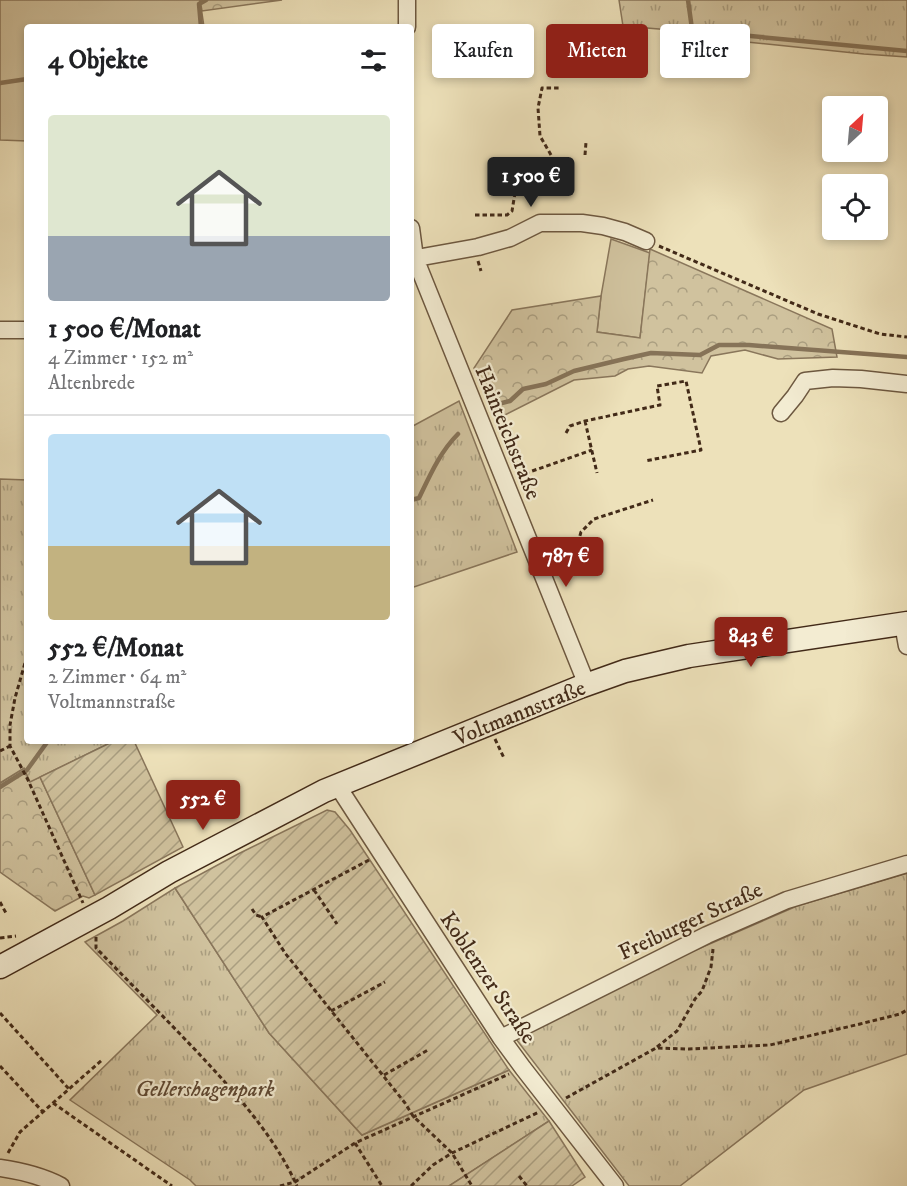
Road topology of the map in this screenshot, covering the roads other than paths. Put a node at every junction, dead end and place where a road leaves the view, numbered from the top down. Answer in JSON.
{"nodes":[{"id":1,"x":406,"y":0,"type":"edge"},
{"id":2,"x":407,"y":24,"type":"edge"},
{"id":3,"x":646,"y":241,"type":"road end"},
{"id":4,"x":414,"y":258,"type":"edge"},
{"id":5,"x":414,"y":260,"type":"edge"},
{"id":6,"x":0,"y":330,"type":"edge"},
{"id":7,"x":24,"y":330,"type":"edge"},
{"id":8,"x":907,"y":384,"type":"edge"},
{"id":9,"x":781,"y":413,"type":"dead end"},
{"id":10,"x":905,"y":623,"type":"edge"},
{"id":11,"x":907,"y":646,"type":"edge"},
{"id":12,"x":587,"y":685,"type":"junction"},
{"id":13,"x":338,"y":785,"type":"junction"},
{"id":14,"x":907,"y":864,"type":"edge"},
{"id":15,"x":0,"y":967,"type":"edge"},
{"id":16,"x":501,"y":1038,"type":"junction"},
{"id":17,"x":0,"y":1168,"type":"edge"},
{"id":18,"x":61,"y":1186,"type":"edge"},
{"id":19,"x":615,"y":1186,"type":"edge"}],
"edges":[{"from":1,"to":2,"type":"street"},
{"from":3,"to":4,"type":"street"},
{"from":5,"to":12,"type":"street","name":"Hainteichstraße"},
{"from":6,"to":7,"type":"street"},
{"from":8,"to":9,"type":"street"},
{"from":10,"to":11,"type":"street"},
{"from":10,"to":12,"type":"street","name":"Voltmannstraße"},
{"from":12,"to":13,"type":"street","name":"Voltmannstraße"},
{"from":13,"to":15,"type":"street","name":"Voltmannstraße"},
{"from":13,"to":16,"type":"street","name":"Koblenzer Straße"},
{"from":14,"to":16,"type":"street","name":"Freiburger Straße"},
{"from":16,"to":19,"type":"street","name":"Koblenzer Straße"},
{"from":17,"to":18,"type":"street"}]}
